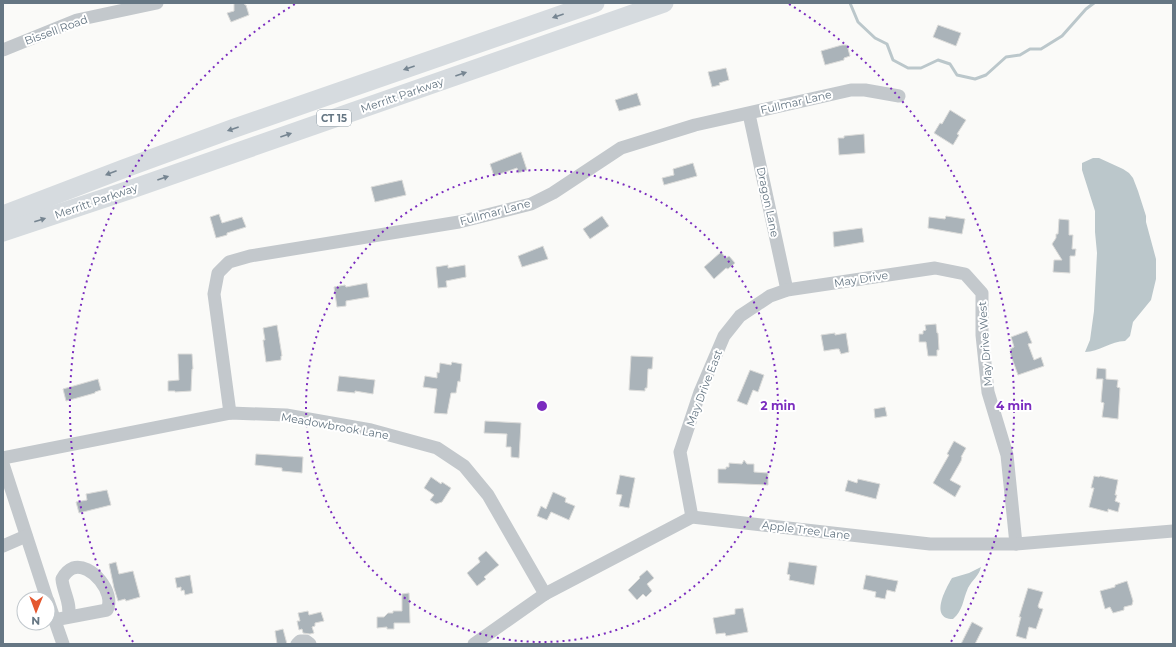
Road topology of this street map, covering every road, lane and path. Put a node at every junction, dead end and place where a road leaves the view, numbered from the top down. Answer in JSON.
{"nodes":[{"id":1,"x":157,"y":3,"type":"edge"},
{"id":2,"x":595,"y":3,"type":"edge"},
{"id":3,"x":664,"y":3,"type":"edge"},
{"id":4,"x":3,"y":50,"type":"edge"},
{"id":5,"x":899,"y":96,"type":"dead end"},
{"id":6,"x":749,"y":114,"type":"junction"},
{"id":7,"x":3,"y":215,"type":"edge"},
{"id":8,"x":3,"y":232,"type":"edge"},
{"id":9,"x":935,"y":268,"type":"joint"},
{"id":10,"x":787,"y":290,"type":"junction"},
{"id":11,"x":230,"y":413,"type":"junction"},
{"id":12,"x":3,"y":458,"type":"edge"},
{"id":13,"x":3,"y":464,"type":"edge"},
{"id":14,"x":692,"y":517,"type":"junction"},
{"id":15,"x":1173,"y":531,"type":"edge"},
{"id":16,"x":26,"y":536,"type":"junction"},
{"id":17,"x":1016,"y":544,"type":"junction"},
{"id":18,"x":3,"y":546,"type":"edge"},
{"id":19,"x":45,"y":591,"type":"edge"},
{"id":20,"x":546,"y":594,"type":"junction"},
{"id":21,"x":68,"y":617,"type":"dead end"},
{"id":22,"x":56,"y":620,"type":"edge"},
{"id":23,"x":56,"y":625,"type":"edge"},
{"id":24,"x":63,"y":644,"type":"edge"},
{"id":25,"x":297,"y":644,"type":"edge"},
{"id":26,"x":310,"y":644,"type":"edge"},
{"id":27,"x":474,"y":644,"type":"edge"}],
"edges":[{"from":1,"to":4,"type":"street","name":"Bissell Road"},
{"from":2,"to":7,"type":"highway","name":"Merritt Parkway","number":"CT 15","one_way":true},
{"from":8,"to":3,"type":"highway","name":"Merritt Parkway","number":"CT 15","one_way":true},
{"from":5,"to":6,"type":"street","name":"Fullmar Lane"},
{"from":6,"to":10,"type":"street","name":"Dragon Lane"},
{"from":6,"to":11,"type":"street","name":"Fullmar Lane"},
{"from":9,"to":10,"type":"street","name":"May Drive"},
{"from":9,"to":17,"type":"street","name":"May Drive West"},
{"from":10,"to":14,"type":"street","name":"May Drive East"},
{"from":11,"to":12,"type":"street","name":"Meadowbrook Lane"},
{"from":11,"to":20,"type":"street","name":"Meadowbrook Lane"},
{"from":13,"to":16,"type":"street"},
{"from":14,"to":17,"type":"street","name":"Apple Tree Lane"},
{"from":14,"to":20,"type":"street"},
{"from":15,"to":17,"type":"street","name":"Apple Tree Lane"},
{"from":16,"to":18,"type":"street"},
{"from":16,"to":19,"type":"street"},
{"from":20,"to":27,"type":"street"},
{"from":21,"to":22,"type":"street"},
{"from":23,"to":24,"type":"street"},
{"from":25,"to":26,"type":"street"}]}
